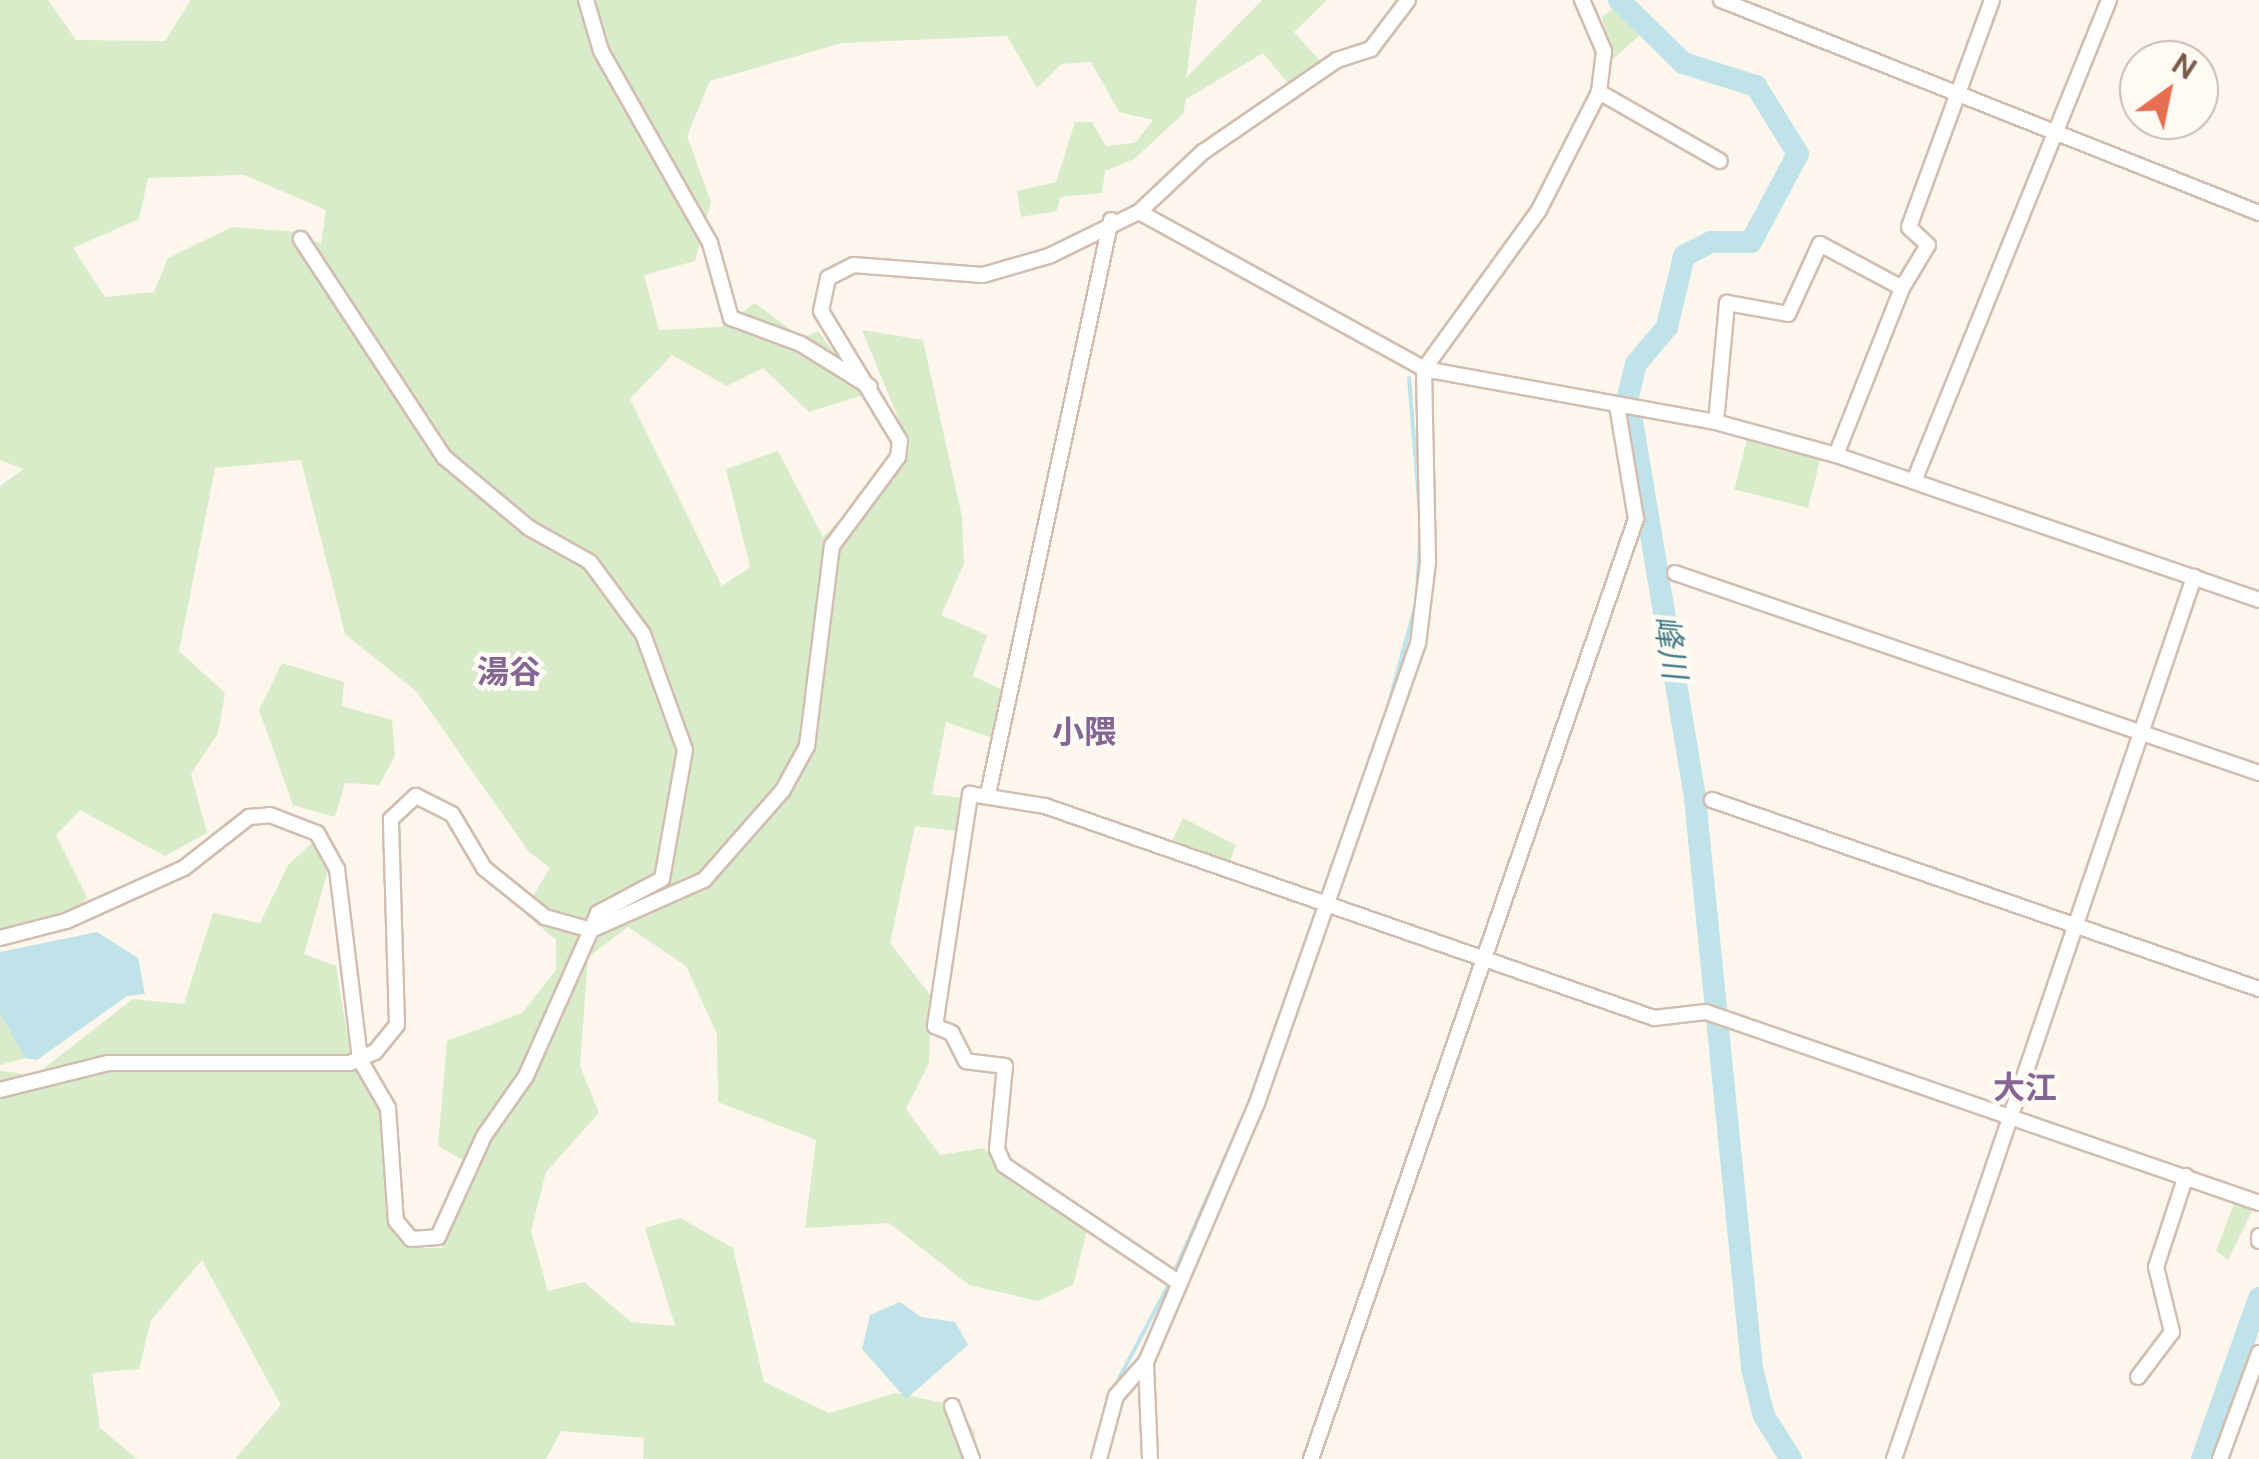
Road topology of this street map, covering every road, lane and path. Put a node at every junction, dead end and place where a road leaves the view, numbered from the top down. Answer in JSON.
{"nodes":[{"id":1,"x":586,"y":0,"type":"edge"},
{"id":2,"x":1408,"y":0,"type":"edge"},
{"id":3,"x":1582,"y":0,"type":"edge"},
{"id":4,"x":1721,"y":0,"type":"edge"},
{"id":5,"x":1992,"y":0,"type":"edge"},
{"id":6,"x":2109,"y":0,"type":"edge"},
{"id":7,"x":1960,"y":88,"type":"junction"},
{"id":8,"x":1599,"y":92,"type":"junction"},
{"id":9,"x":2058,"y":139,"type":"junction"},
{"id":10,"x":1720,"y":161,"type":"dead end"},
{"id":11,"x":1139,"y":212,"type":"junction"},
{"id":12,"x":2259,"y":213,"type":"edge"},
{"id":13,"x":1111,"y":220,"type":"junction"},
{"id":14,"x":300,"y":239,"type":"dead end"},
{"id":15,"x":1902,"y":288,"type":"junction"},
{"id":16,"x":1424,"y":369,"type":"junction"},
{"id":17,"x":870,"y":388,"type":"junction"},
{"id":18,"x":1617,"y":405,"type":"junction"},
{"id":19,"x":1716,"y":422,"type":"junction"},
{"id":20,"x":1836,"y":455,"type":"junction"},
{"id":21,"x":1914,"y":480,"type":"junction"},
{"id":22,"x":1675,"y":573,"type":"dead end"},
{"id":23,"x":2194,"y":578,"type":"junction"},
{"id":24,"x":2259,"y":600,"type":"edge"},
{"id":25,"x":2141,"y":733,"type":"junction"},
{"id":26,"x":2259,"y":774,"type":"edge"},
{"id":27,"x":988,"y":794,"type":"junction"},
{"id":28,"x":1712,"y":800,"type":"dead end"},
{"id":29,"x":1327,"y":908,"type":"junction"},
{"id":30,"x":2075,"y":926,"type":"junction"},
{"id":31,"x":591,"y":930,"type":"junction"},
{"id":32,"x":0,"y":938,"type":"edge"},
{"id":33,"x":1484,"y":961,"type":"junction"},
{"id":34,"x":2259,"y":989,"type":"edge"},
{"id":35,"x":360,"y":1060,"type":"junction"},
{"id":36,"x":0,"y":1090,"type":"edge"},
{"id":37,"x":2009,"y":1116,"type":"junction"},
{"id":38,"x":2186,"y":1176,"type":"junction"},
{"id":39,"x":2259,"y":1203,"type":"edge"},
{"id":40,"x":1178,"y":1282,"type":"junction"},
{"id":41,"x":2259,"y":1353,"type":"edge"},
{"id":42,"x":1146,"y":1362,"type":"junction"},
{"id":43,"x":2138,"y":1377,"type":"dead end"},
{"id":44,"x":952,"y":1406,"type":"dead end"},
{"id":45,"x":972,"y":1459,"type":"edge"},
{"id":46,"x":1099,"y":1459,"type":"edge"},
{"id":47,"x":1150,"y":1459,"type":"edge"},
{"id":48,"x":1311,"y":1459,"type":"edge"},
{"id":49,"x":1894,"y":1459,"type":"edge"},
{"id":50,"x":2220,"y":1459,"type":"edge"}],
"edges":[{"from":1,"to":17,"type":"street"},
{"from":2,"to":11,"type":"street"},
{"from":3,"to":8,"type":"street"},
{"from":4,"to":7,"type":"street"},
{"from":5,"to":7,"type":"street"},
{"from":6,"to":9,"type":"street"},
{"from":7,"to":9,"type":"street"},
{"from":7,"to":15,"type":"street"},
{"from":8,"to":10,"type":"street"},
{"from":8,"to":16,"type":"street"},
{"from":9,"to":12,"type":"street"},
{"from":9,"to":21,"type":"street"},
{"from":11,"to":13,"type":"street"},
{"from":11,"to":16,"type":"street"},
{"from":13,"to":17,"type":"street"},
{"from":13,"to":27,"type":"street"},
{"from":14,"to":31,"type":"street"},
{"from":15,"to":19,"type":"street"},
{"from":15,"to":20,"type":"street"},
{"from":16,"to":18,"type":"street"},
{"from":16,"to":29,"type":"street"},
{"from":17,"to":31,"type":"street"},
{"from":18,"to":19,"type":"street"},
{"from":18,"to":33,"type":"street"},
{"from":19,"to":20,"type":"street"},
{"from":20,"to":21,"type":"street"},
{"from":21,"to":23,"type":"street"},
{"from":22,"to":25,"type":"street"},
{"from":23,"to":24,"type":"street"},
{"from":23,"to":25,"type":"street"},
{"from":25,"to":26,"type":"street"},
{"from":25,"to":30,"type":"street"},
{"from":27,"to":29,"type":"street"},
{"from":27,"to":40,"type":"street"},
{"from":28,"to":30,"type":"street"},
{"from":29,"to":33,"type":"street"},
{"from":29,"to":40,"type":"street"},
{"from":30,"to":34,"type":"street"},
{"from":30,"to":37,"type":"street"},
{"from":31,"to":35,"type":"street"},
{"from":31,"to":35,"type":"street"},
{"from":32,"to":35,"type":"street"},
{"from":33,"to":37,"type":"street"},
{"from":33,"to":48,"type":"street"},
{"from":35,"to":36,"type":"street"},
{"from":37,"to":38,"type":"street"},
{"from":37,"to":49,"type":"street"},
{"from":38,"to":39,"type":"street"},
{"from":38,"to":43,"type":"street"},
{"from":40,"to":42,"type":"street"},
{"from":41,"to":50,"type":"street"},
{"from":42,"to":46,"type":"street"},
{"from":42,"to":47,"type":"street"},
{"from":44,"to":45,"type":"street"}]}
